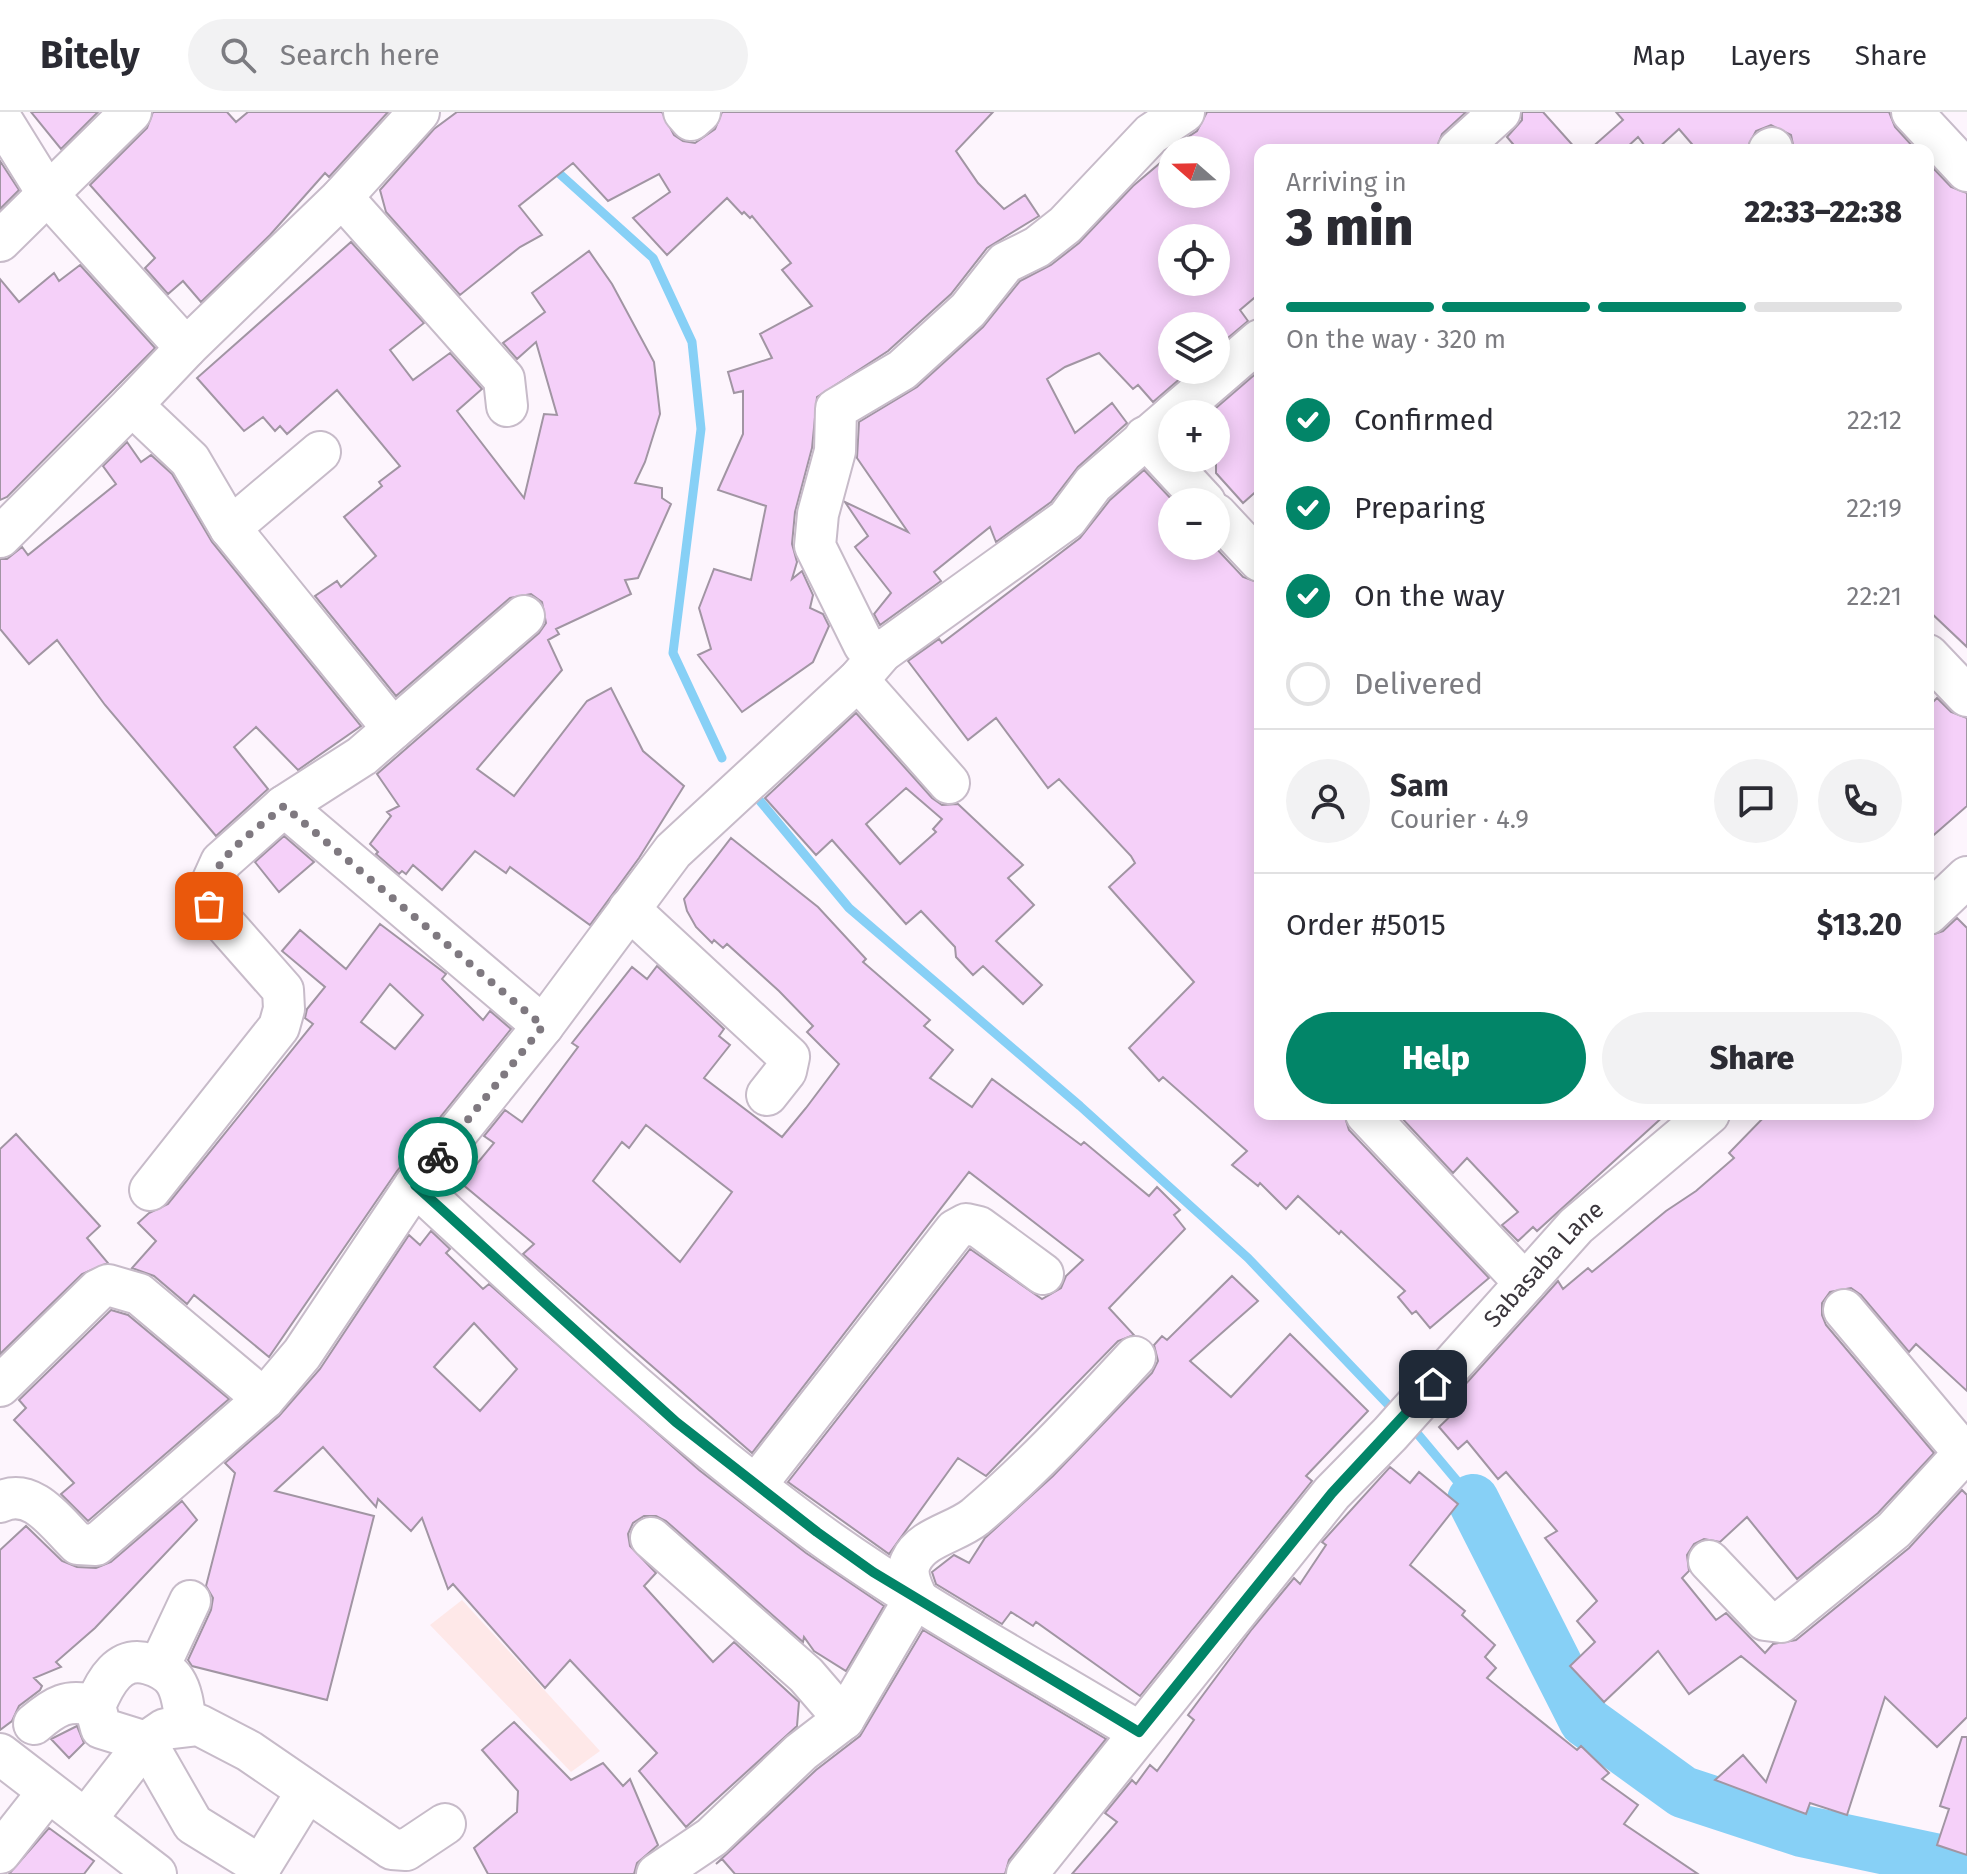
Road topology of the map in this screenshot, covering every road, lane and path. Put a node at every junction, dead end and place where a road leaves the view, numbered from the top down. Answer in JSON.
{"nodes":[{"id":1,"x":131,"y":112,"type":"edge"},
{"id":2,"x":419,"y":112,"type":"edge"},
{"id":3,"x":684,"y":112,"type":"edge"},
{"id":4,"x":700,"y":112,"type":"edge"},
{"id":5,"x":1184,"y":112,"type":"edge"},
{"id":6,"x":1500,"y":112,"type":"edge"},
{"id":7,"x":1912,"y":112,"type":"edge"},
{"id":8,"x":0,"y":117,"type":"edge"},
{"id":9,"x":1465,"y":144,"type":"edge"},
{"id":10,"x":1967,"y":171,"type":"edge"},
{"id":11,"x":49,"y":196,"type":"junction"},
{"id":12,"x":342,"y":197,"type":"junction"},
{"id":13,"x":0,"y":241,"type":"edge"},
{"id":14,"x":1254,"y":345,"type":"edge"},
{"id":15,"x":186,"y":348,"type":"junction"},
{"id":16,"x":1190,"y":400,"type":"edge"},
{"id":17,"x":132,"y":405,"type":"junction"},
{"id":18,"x":507,"y":406,"type":"dead end"},
{"id":19,"x":1158,"y":427,"type":"edge"},
{"id":20,"x":320,"y":452,"type":"dead end"},
{"id":21,"x":230,"y":528,"type":"junction"},
{"id":22,"x":1230,"y":529,"type":"edge"},
{"id":23,"x":0,"y":537,"type":"edge"},
{"id":24,"x":1254,"y":555,"type":"edge"},
{"id":25,"x":524,"y":616,"type":"dead end"},
{"id":26,"x":1934,"y":661,"type":"edge"},
{"id":27,"x":870,"y":666,"type":"junction"},
{"id":28,"x":1967,"y":696,"type":"edge"},
{"id":29,"x":393,"y":729,"type":"junction"},
{"id":30,"x":949,"y":783,"type":"dead end"},
{"id":31,"x":284,"y":806,"type":"junction"},
{"id":32,"x":629,"y":909,"type":"junction"},
{"id":33,"x":543,"y":1026,"type":"junction"},
{"id":34,"x":767,"y":1095,"type":"dead end"},
{"id":35,"x":1372,"y":1120,"type":"edge"},
{"id":36,"x":1702,"y":1120,"type":"edge"},
{"id":37,"x":415,"y":1185,"type":"junction"},
{"id":38,"x":150,"y":1190,"type":"dead end"},
{"id":39,"x":1043,"y":1274,"type":"dead end"},
{"id":40,"x":1525,"y":1283,"type":"junction"},
{"id":41,"x":1844,"y":1310,"type":"dead end"},
{"id":42,"x":1135,"y":1357,"type":"dead end"},
{"id":43,"x":0,"y":1386,"type":"edge"},
{"id":44,"x":264,"y":1399,"type":"junction"},
{"id":45,"x":1966,"y":1452,"type":"edge"},
{"id":46,"x":756,"y":1485,"type":"junction"},
{"id":47,"x":0,"y":1502,"type":"edge"},
{"id":48,"x":651,"y":1538,"type":"dead end"},
{"id":49,"x":1709,"y":1561,"type":"dead end"},
{"id":50,"x":916,"y":1596,"type":"junction"},
{"id":51,"x":190,"y":1601,"type":"dead end"},
{"id":52,"x":159,"y":1667,"type":"junction"},
{"id":53,"x":95,"y":1706,"type":"junction"},
{"id":54,"x":844,"y":1719,"type":"junction"},
{"id":55,"x":34,"y":1724,"type":"dead end"},
{"id":56,"x":186,"y":1725,"type":"junction"},
{"id":57,"x":1139,"y":1732,"type":"junction"},
{"id":58,"x":146,"y":1742,"type":"junction"},
{"id":59,"x":0,"y":1754,"type":"edge"},
{"id":60,"x":307,"y":1791,"type":"junction"},
{"id":61,"x":48,"y":1792,"type":"junction"},
{"id":62,"x":86,"y":1819,"type":"junction"},
{"id":63,"x":445,"y":1824,"type":"dead end"},
{"id":64,"x":0,"y":1853,"type":"edge"},
{"id":65,"x":698,"y":1862,"type":"edge"},
{"id":66,"x":258,"y":1870,"type":"edge"},
{"id":67,"x":156,"y":1874,"type":"edge"},
{"id":68,"x":657,"y":1874,"type":"edge"},
{"id":69,"x":1027,"y":1874,"type":"edge"}],
"edges":[{"from":1,"to":11,"type":"street"},
{"from":2,"to":12,"type":"street"},
{"from":3,"to":4,"type":"street"},
{"from":5,"to":27,"type":"street"},
{"from":6,"to":9,"type":"street"},
{"from":7,"to":10,"type":"street"},
{"from":8,"to":11,"type":"street"},
{"from":11,"to":13,"type":"street"},
{"from":11,"to":15,"type":"street"},
{"from":12,"to":15,"type":"street"},
{"from":12,"to":18,"type":"street"},
{"from":14,"to":16,"type":"street"},
{"from":15,"to":17,"type":"street"},
{"from":17,"to":21,"type":"street"},
{"from":17,"to":23,"type":"street"},
{"from":19,"to":27,"type":"street"},
{"from":20,"to":21,"type":"street"},
{"from":21,"to":29,"type":"street"},
{"from":22,"to":24,"type":"street"},
{"from":25,"to":29,"type":"street"},
{"from":26,"to":28,"type":"street"},
{"from":27,"to":30,"type":"street"},
{"from":27,"to":32,"type":"street"},
{"from":29,"to":31,"type":"street"},
{"from":31,"to":33,"type":"street"},
{"from":31,"to":38,"type":"street"},
{"from":32,"to":33,"type":"street"},
{"from":32,"to":34,"type":"street"},
{"from":33,"to":37,"type":"street"},
{"from":35,"to":40,"type":"street"},
{"from":36,"to":40,"type":"street","name":"Sabasaba Lane"},
{"from":37,"to":44,"type":"street"},
{"from":37,"to":46,"type":"street"},
{"from":39,"to":46,"type":"street"},
{"from":40,"to":57,"type":"street","name":"Sabasaba Lane"},
{"from":41,"to":45,"type":"street"},
{"from":42,"to":50,"type":"street"},
{"from":43,"to":44,"type":"street"},
{"from":44,"to":47,"type":"street"},
{"from":45,"to":49,"type":"street"},
{"from":46,"to":50,"type":"street"},
{"from":48,"to":54,"type":"street"},
{"from":50,"to":54,"type":"street"},
{"from":50,"to":57,"type":"street"},
{"from":51,"to":52,"type":"street"},
{"from":52,"to":53,"type":"street"},
{"from":52,"to":56,"type":"street"},
{"from":53,"to":55,"type":"street"},
{"from":53,"to":58,"type":"street"},
{"from":54,"to":65,"type":"street"},
{"from":56,"to":58,"type":"street"},
{"from":56,"to":60,"type":"street"},
{"from":57,"to":69,"type":"street","name":"Sabasaba Lane"},
{"from":58,"to":62,"type":"street"},
{"from":58,"to":66,"type":"street"},
{"from":59,"to":61,"type":"street"},
{"from":60,"to":63,"type":"street"},
{"from":60,"to":66,"type":"street"},
{"from":61,"to":62,"type":"street"},
{"from":61,"to":64,"type":"street"},
{"from":62,"to":67,"type":"street"},
{"from":65,"to":68,"type":"street"}]}
